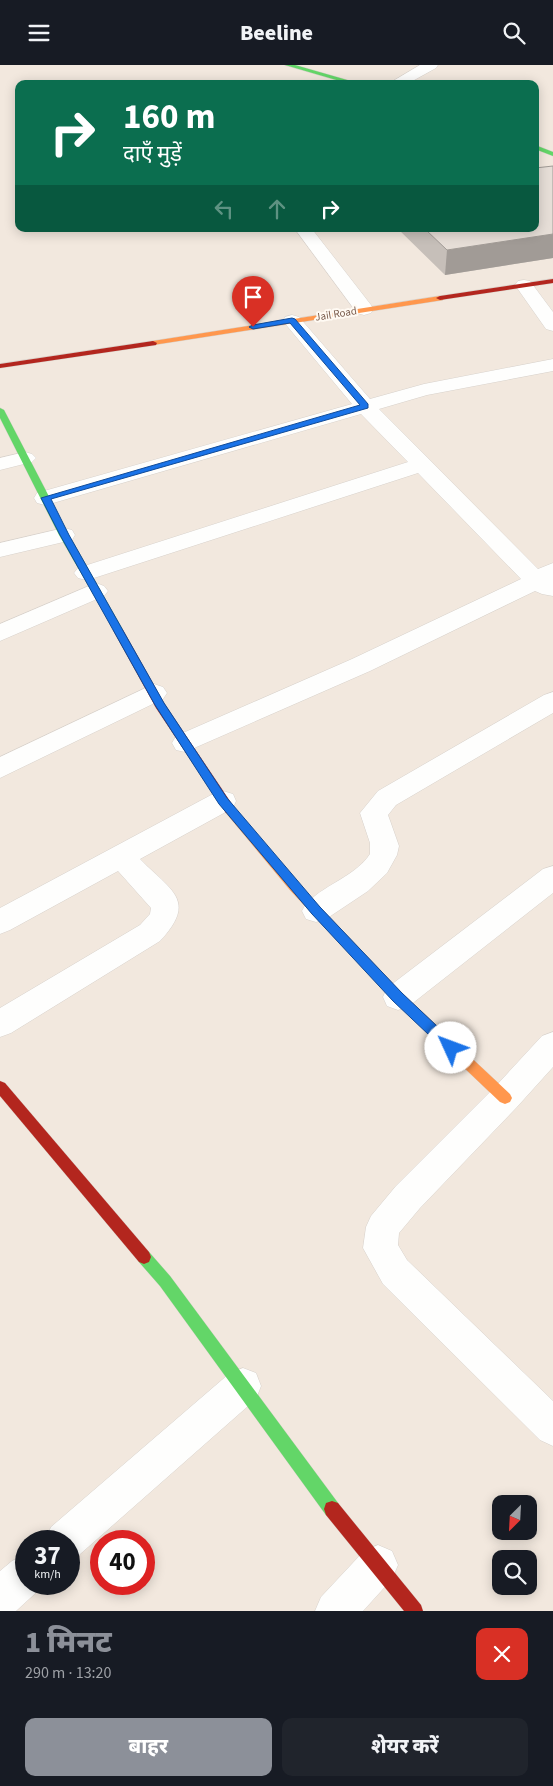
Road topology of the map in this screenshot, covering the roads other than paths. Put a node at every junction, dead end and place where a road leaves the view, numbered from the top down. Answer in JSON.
{"nodes":[{"id":1,"x":288,"y":65,"type":"edge"},
{"id":2,"x":431,"y":65,"type":"edge"},
{"id":3,"x":343,"y":80,"type":"edge"},
{"id":4,"x":403,"y":80,"type":"edge"},
{"id":5,"x":539,"y":148,"type":"edge"},
{"id":6,"x":553,"y":153,"type":"edge"},
{"id":7,"x":305,"y":232,"type":"edge"},
{"id":8,"x":553,"y":281,"type":"edge"},
{"id":9,"x":524,"y":285,"type":"junction"},
{"id":10,"x":364,"y":309,"type":"junction"},
{"id":11,"x":292,"y":321,"type":"junction"},
{"id":12,"x":553,"y":325,"type":"edge"},
{"id":13,"x":553,"y":365,"type":"edge"},
{"id":14,"x":0,"y":366,"type":"edge"},
{"id":15,"x":366,"y":406,"type":"junction"},
{"id":16,"x":0,"y":410,"type":"edge"},
{"id":17,"x":25,"y":459,"type":"junction"},
{"id":18,"x":0,"y":464,"type":"edge"},
{"id":19,"x":423,"y":464,"type":"junction"},
{"id":20,"x":45,"y":498,"type":"junction"},
{"id":21,"x":64,"y":535,"type":"junction"},
{"id":22,"x":0,"y":550,"type":"edge"},
{"id":23,"x":547,"y":581,"type":"edge"},
{"id":24,"x":91,"y":582,"type":"junction"},
{"id":25,"x":0,"y":633,"type":"edge"},
{"id":26,"x":154,"y":693,"type":"junction"},
{"id":27,"x":553,"y":701,"type":"edge"},
{"id":28,"x":185,"y":743,"type":"junction"},
{"id":29,"x":0,"y":768,"type":"edge"},
{"id":30,"x":223,"y":801,"type":"junction"},
{"id":31,"x":121,"y":856,"type":"junction"},
{"id":32,"x":553,"y":877,"type":"edge"},
{"id":33,"x":316,"y":911,"type":"junction"},
{"id":34,"x":0,"y":922,"type":"edge"},
{"id":35,"x":398,"y":997,"type":"junction"},
{"id":36,"x":0,"y":1024,"type":"edge"},
{"id":37,"x":553,"y":1045,"type":"edge"},
{"id":38,"x":0,"y":1087,"type":"edge"},
{"id":39,"x":505,"y":1098,"type":"junction"},
{"id":40,"x":243,"y":1386,"type":"junction"},
{"id":41,"x":553,"y":1427,"type":"edge"},
{"id":42,"x":78,"y":1530,"type":"edge"},
{"id":43,"x":378,"y":1565,"type":"junction"},
{"id":44,"x":15,"y":1585,"type":"edge"},
{"id":45,"x":0,"y":1598,"type":"edge"},
{"id":46,"x":335,"y":1611,"type":"edge"},
{"id":47,"x":415,"y":1611,"type":"edge"}],
"edges":[{"from":1,"to":3,"type":"street"},
{"from":2,"to":4,"type":"street"},
{"from":5,"to":6,"type":"street"},
{"from":7,"to":10,"type":"street"},
{"from":8,"to":9,"type":"street","name":"Jail Road"},
{"from":9,"to":10,"type":"street","name":"Jail Road"},
{"from":9,"to":12,"type":"street"},
{"from":10,"to":11,"type":"street","name":"Jail Road"},
{"from":11,"to":14,"type":"street","name":"Jail Road"},
{"from":11,"to":15,"type":"street"},
{"from":13,"to":15,"type":"street"},
{"from":15,"to":19,"type":"street"},
{"from":15,"to":20,"type":"street"},
{"from":16,"to":17,"type":"street"},
{"from":17,"to":18,"type":"street"},
{"from":17,"to":20,"type":"street"},
{"from":19,"to":23,"type":"street"},
{"from":19,"to":24,"type":"street"},
{"from":20,"to":21,"type":"street"},
{"from":21,"to":22,"type":"street"},
{"from":21,"to":24,"type":"street"},
{"from":23,"to":28,"type":"street"},
{"from":24,"to":25,"type":"street"},
{"from":24,"to":26,"type":"street"},
{"from":26,"to":28,"type":"street"},
{"from":26,"to":29,"type":"street"},
{"from":27,"to":33,"type":"street"},
{"from":28,"to":30,"type":"street"},
{"from":30,"to":31,"type":"street"},
{"from":30,"to":33,"type":"street"},
{"from":31,"to":34,"type":"street"},
{"from":31,"to":36,"type":"street"},
{"from":32,"to":35,"type":"street"},
{"from":33,"to":35,"type":"street"},
{"from":35,"to":39,"type":"street"},
{"from":37,"to":39,"type":"street"},
{"from":38,"to":40,"type":"street"},
{"from":39,"to":41,"type":"street"},
{"from":40,"to":42,"type":"street"},
{"from":40,"to":43,"type":"street"},
{"from":43,"to":46,"type":"street"},
{"from":43,"to":47,"type":"street"},
{"from":44,"to":45,"type":"street"}]}
